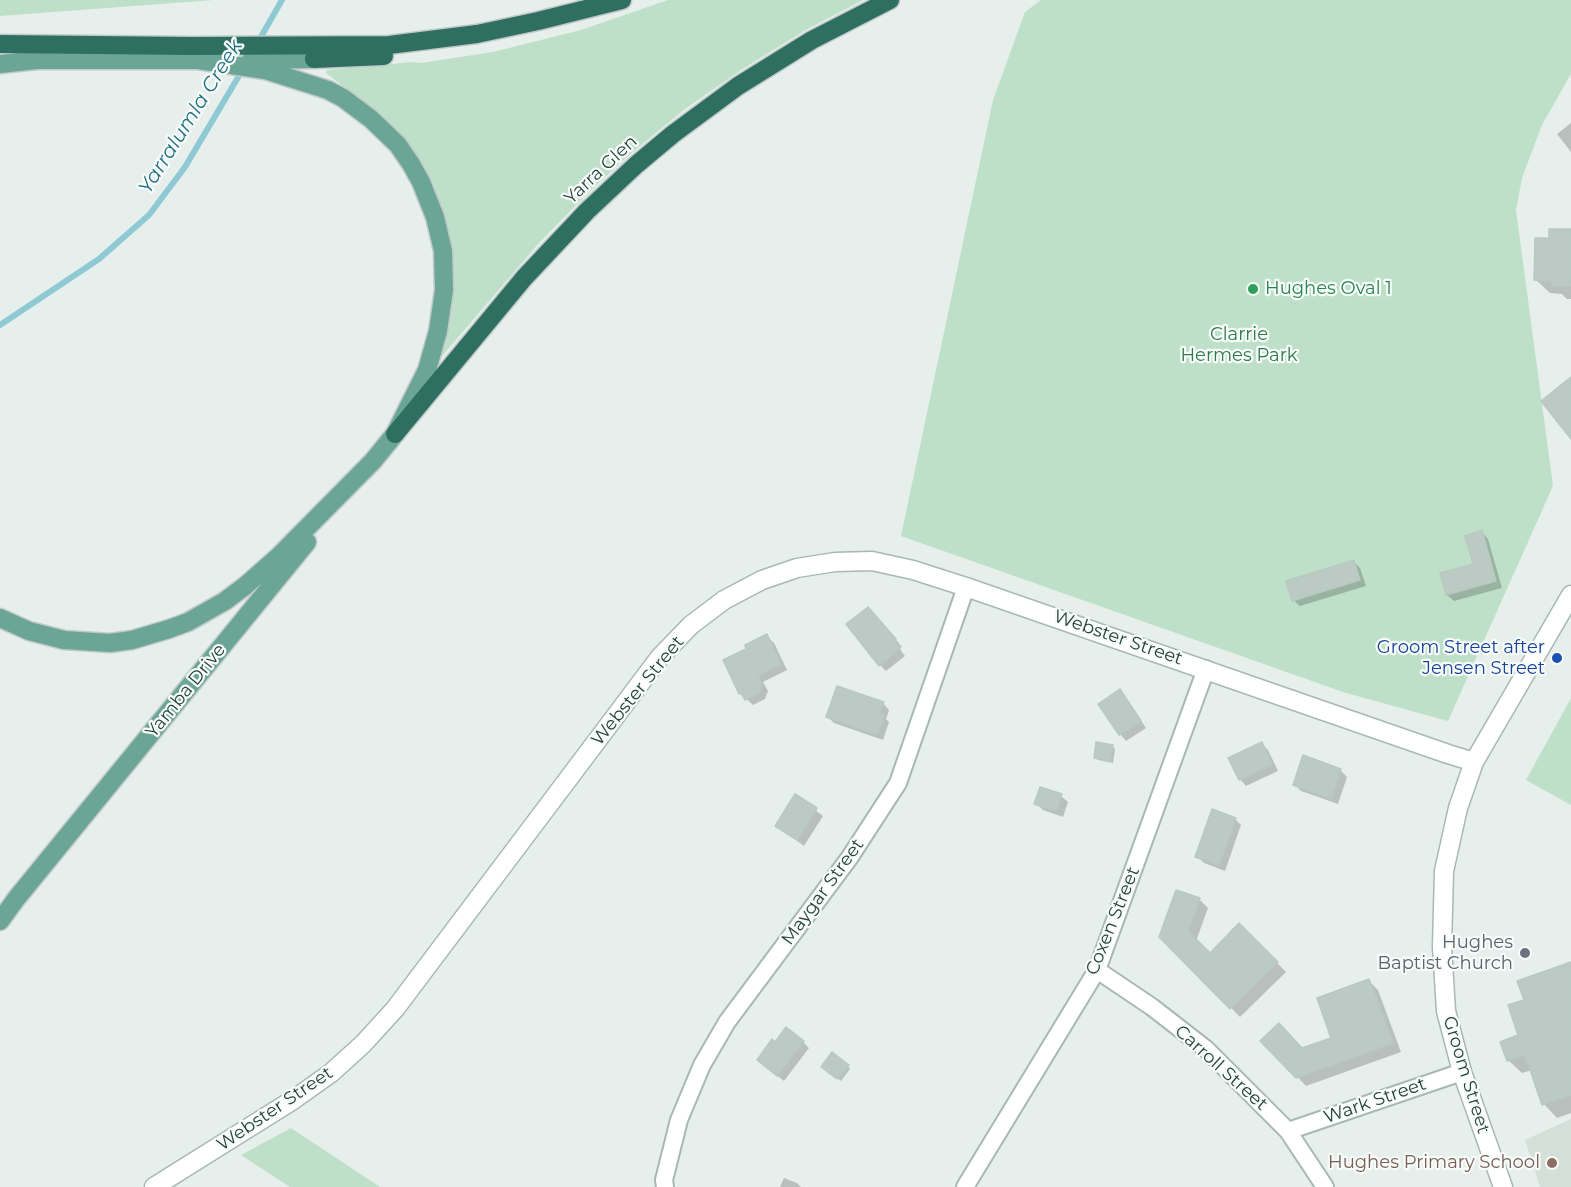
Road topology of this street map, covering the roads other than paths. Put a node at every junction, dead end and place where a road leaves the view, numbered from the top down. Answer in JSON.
{"nodes":[{"id":1,"x":622,"y":0,"type":"edge"},
{"id":2,"x":637,"y":0,"type":"edge"},
{"id":3,"x":890,"y":0,"type":"edge"},
{"id":4,"x":0,"y":44,"type":"edge"},
{"id":5,"x":316,"y":53,"type":"junction"},
{"id":6,"x":191,"y":55,"type":"junction"},
{"id":7,"x":0,"y":64,"type":"edge"},
{"id":8,"x":394,"y":434,"type":"junction"},
{"id":9,"x":372,"y":461,"type":"junction"},
{"id":10,"x":966,"y":586,"type":"junction"},
{"id":11,"x":1571,"y":595,"type":"edge"},
{"id":12,"x":0,"y":618,"type":"edge"},
{"id":13,"x":1206,"y":669,"type":"junction"},
{"id":14,"x":1474,"y":762,"type":"junction"},
{"id":15,"x":0,"y":921,"type":"edge"},
{"id":16,"x":1097,"y":970,"type":"junction"},
{"id":17,"x":1462,"y":1071,"type":"junction"},
{"id":18,"x":1288,"y":1131,"type":"junction"},
{"id":19,"x":154,"y":1187,"type":"edge"},
{"id":20,"x":665,"y":1187,"type":"edge"},
{"id":21,"x":965,"y":1187,"type":"edge"},
{"id":22,"x":1325,"y":1187,"type":"edge"},
{"id":23,"x":1503,"y":1187,"type":"edge"}],
"edges":[{"from":1,"to":5,"type":"highway"},
{"from":2,"to":5,"type":"highway"},
{"from":3,"to":8,"type":"highway","name":"Yarra Glen"},
{"from":4,"to":6,"type":"highway"},
{"from":5,"to":6,"type":"main road"},
{"from":6,"to":7,"type":"main road"},
{"from":6,"to":8,"type":"main road"},
{"from":8,"to":9,"type":"main road"},
{"from":9,"to":12,"type":"main road"},
{"from":9,"to":15,"type":"main road","name":"Yamba Drive"},
{"from":10,"to":13,"type":"street","name":"Webster Street"},
{"from":10,"to":19,"type":"street","name":"Webster Street"},
{"from":10,"to":20,"type":"street","name":"Maygar Street"},
{"from":11,"to":14,"type":"street","name":"Groom Street"},
{"from":13,"to":14,"type":"street","name":"Webster Street"},
{"from":13,"to":16,"type":"street","name":"Coxen Street"},
{"from":14,"to":17,"type":"street","name":"Groom Street"},
{"from":16,"to":18,"type":"street","name":"Carroll Street"},
{"from":16,"to":21,"type":"street","name":"Coxen Street"},
{"from":17,"to":18,"type":"street","name":"Wark Street"},
{"from":17,"to":23,"type":"street","name":"Groom Street"},
{"from":18,"to":22,"type":"street","name":"Carroll Street"}]}
